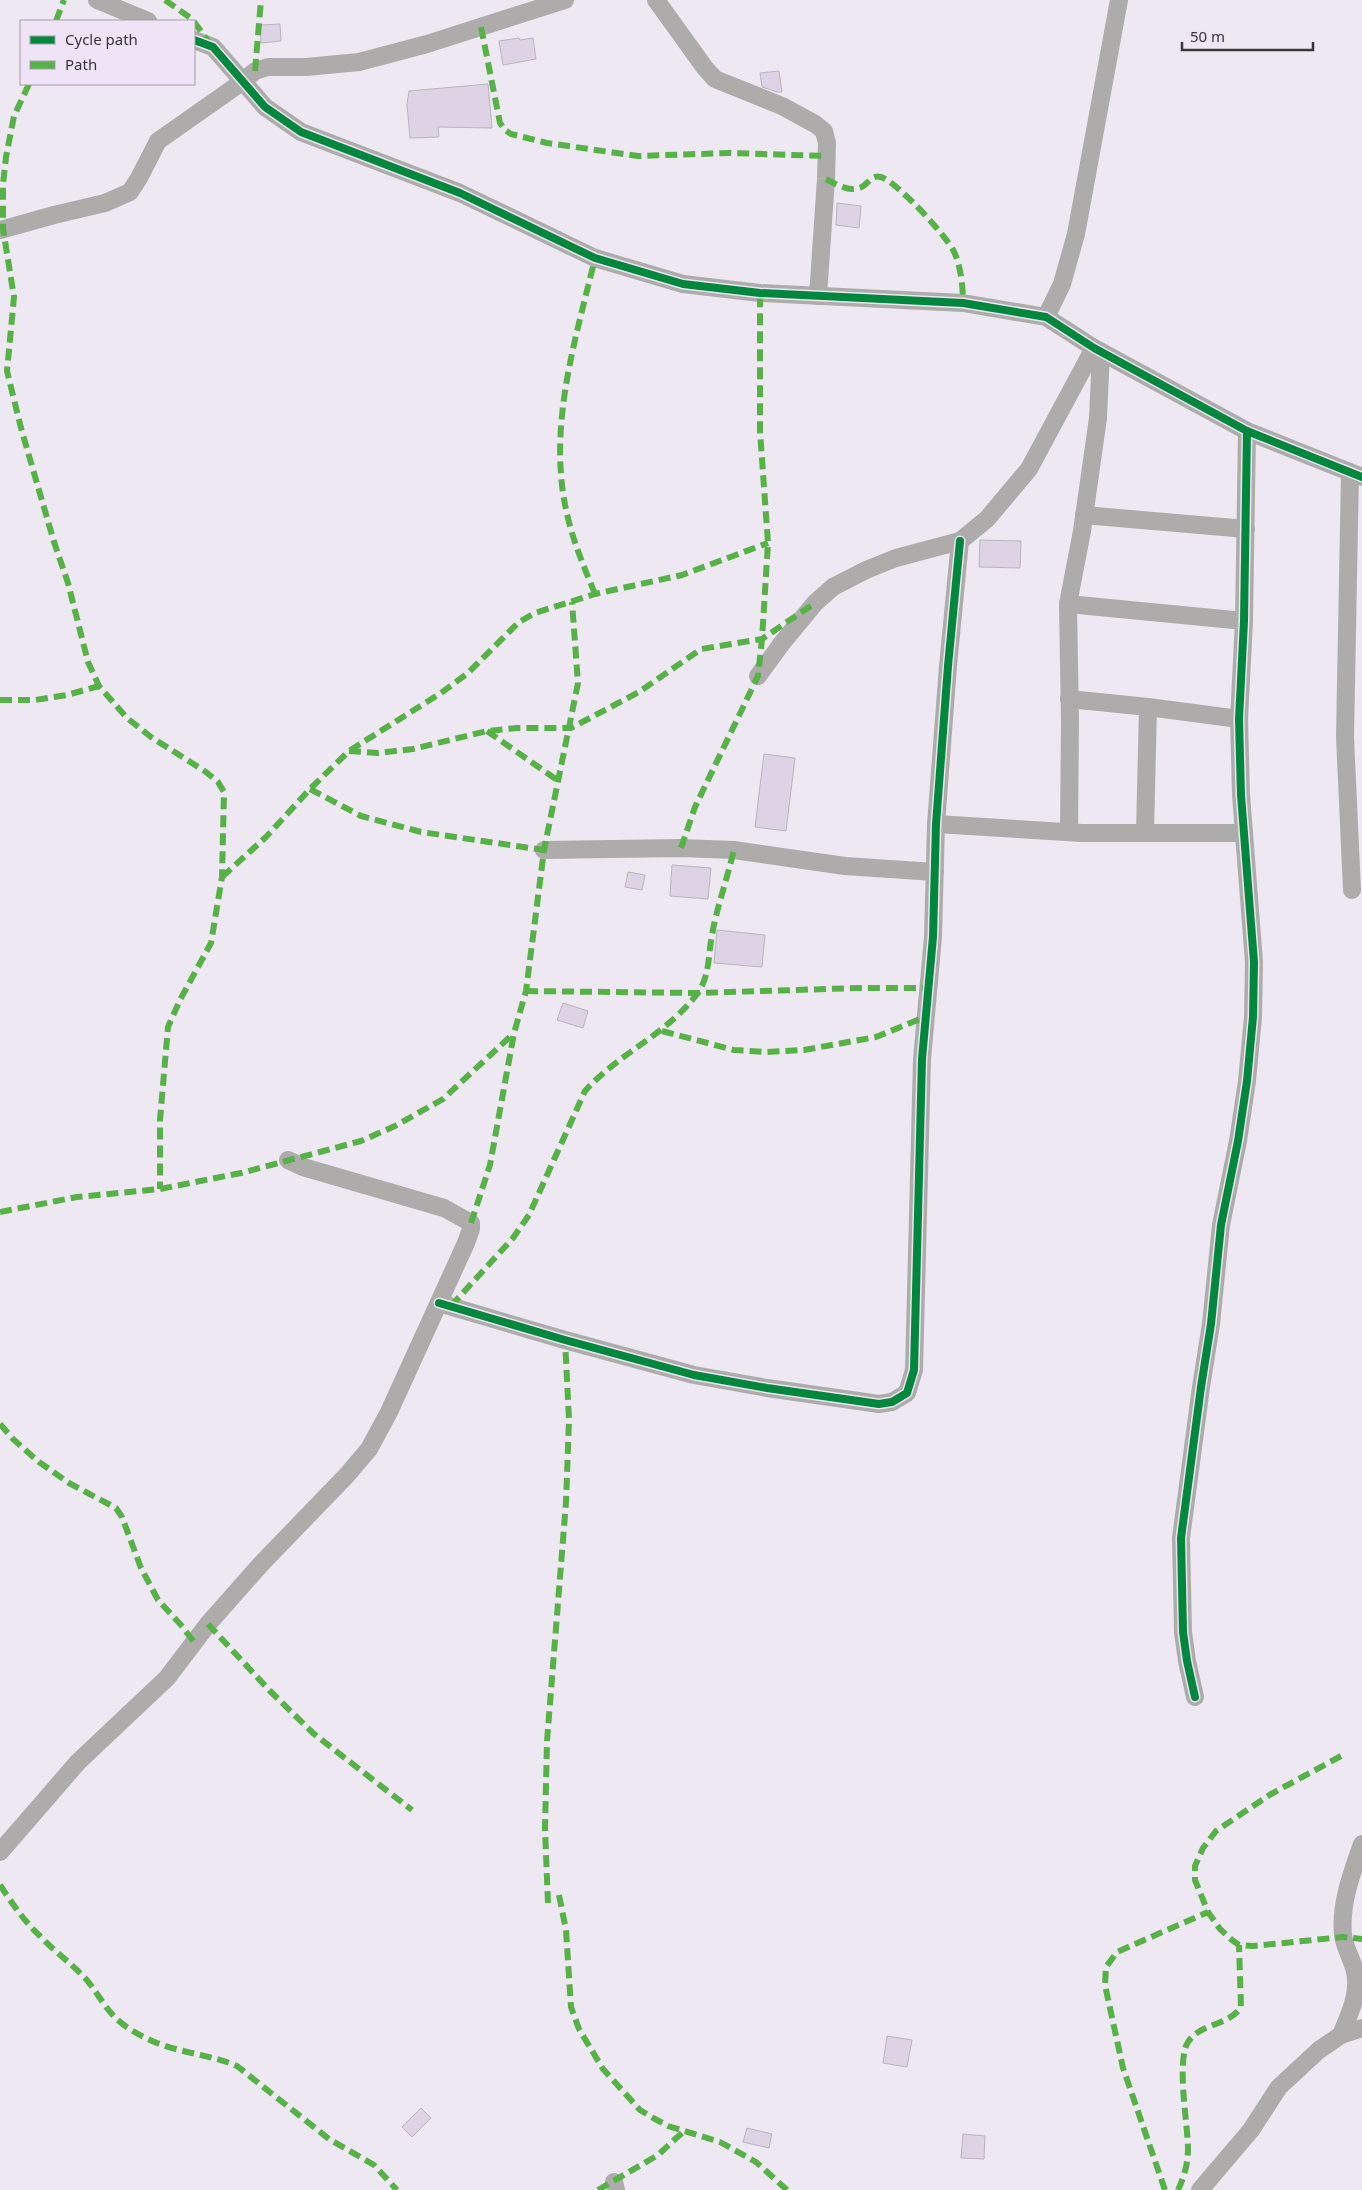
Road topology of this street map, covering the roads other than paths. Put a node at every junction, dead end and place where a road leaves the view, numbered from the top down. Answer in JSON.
{"nodes":[{"id":1,"x":97,"y":0,"type":"edge"},
{"id":2,"x":566,"y":0,"type":"edge"},
{"id":3,"x":656,"y":0,"type":"edge"},
{"id":4,"x":1120,"y":0,"type":"edge"},
{"id":5,"x":146,"y":20,"type":"edge"},
{"id":6,"x":195,"y":40,"type":"edge"},
{"id":7,"x":242,"y":82,"type":"junction"},
{"id":8,"x":0,"y":230,"type":"edge"},
{"id":9,"x":818,"y":296,"type":"junction"},
{"id":10,"x":1046,"y":317,"type":"junction"},
{"id":11,"x":1097,"y":350,"type":"junction"},
{"id":12,"x":1247,"y":431,"type":"junction"},
{"id":13,"x":1356,"y":475,"type":"edge"},
{"id":14,"x":1084,"y":515,"type":"junction"},
{"id":15,"x":1246,"y":529,"type":"junction"},
{"id":16,"x":960,"y":541,"type":"junction"},
{"id":17,"x":1068,"y":604,"type":"junction"},
{"id":18,"x":1244,"y":621,"type":"junction"},
{"id":19,"x":758,"y":676,"type":"dead end"},
{"id":20,"x":1069,"y":699,"type":"junction"},
{"id":21,"x":1148,"y":707,"type":"junction"},
{"id":22,"x":1239,"y":719,"type":"junction"},
{"id":23,"x":936,"y":824,"type":"junction"},
{"id":24,"x":1069,"y":832,"type":"junction"},
{"id":25,"x":1145,"y":833,"type":"junction"},
{"id":26,"x":1244,"y":833,"type":"junction"},
{"id":27,"x":544,"y":850,"type":"dead end"},
{"id":28,"x":935,"y":872,"type":"junction"},
{"id":29,"x":1352,"y":890,"type":"dead end"},
{"id":30,"x":288,"y":1160,"type":"dead end"},
{"id":31,"x":439,"y":1302,"type":"junction"},
{"id":32,"x":1195,"y":1697,"type":"dead end"},
{"id":33,"x":1362,"y":1844,"type":"edge"},
{"id":34,"x":0,"y":1852,"type":"edge"},
{"id":35,"x":1362,"y":2028,"type":"edge"},
{"id":36,"x":1341,"y":2035,"type":"junction"},
{"id":37,"x":1200,"y":2190,"type":"edge"}],
"edges":[{"from":1,"to":5,"type":"street"},
{"from":2,"to":7,"type":"street"},
{"from":3,"to":9,"type":"street"},
{"from":4,"to":10,"type":"street"},
{"from":6,"to":7,"type":"street"},
{"from":7,"to":8,"type":"street"},
{"from":7,"to":9,"type":"street"},
{"from":9,"to":10,"type":"street"},
{"from":10,"to":11,"type":"street"},
{"from":11,"to":12,"type":"street"},
{"from":11,"to":14,"type":"street"},
{"from":11,"to":16,"type":"street"},
{"from":12,"to":13,"type":"street"},
{"from":12,"to":15,"type":"street"},
{"from":13,"to":29,"type":"street"},
{"from":14,"to":15,"type":"street"},
{"from":14,"to":17,"type":"street"},
{"from":15,"to":18,"type":"street"},
{"from":16,"to":19,"type":"street"},
{"from":16,"to":23,"type":"street"},
{"from":17,"to":18,"type":"street"},
{"from":17,"to":20,"type":"street"},
{"from":18,"to":22,"type":"street"},
{"from":20,"to":21,"type":"street"},
{"from":20,"to":24,"type":"street"},
{"from":21,"to":22,"type":"street"},
{"from":21,"to":25,"type":"street"},
{"from":22,"to":26,"type":"street"},
{"from":23,"to":24,"type":"street"},
{"from":23,"to":28,"type":"street"},
{"from":24,"to":25,"type":"street"},
{"from":25,"to":26,"type":"street"},
{"from":26,"to":32,"type":"street"},
{"from":27,"to":28,"type":"street"},
{"from":28,"to":31,"type":"street"},
{"from":30,"to":31,"type":"street"},
{"from":31,"to":34,"type":"street"},
{"from":33,"to":36,"type":"street"},
{"from":35,"to":36,"type":"street"},
{"from":36,"to":37,"type":"street"}]}
